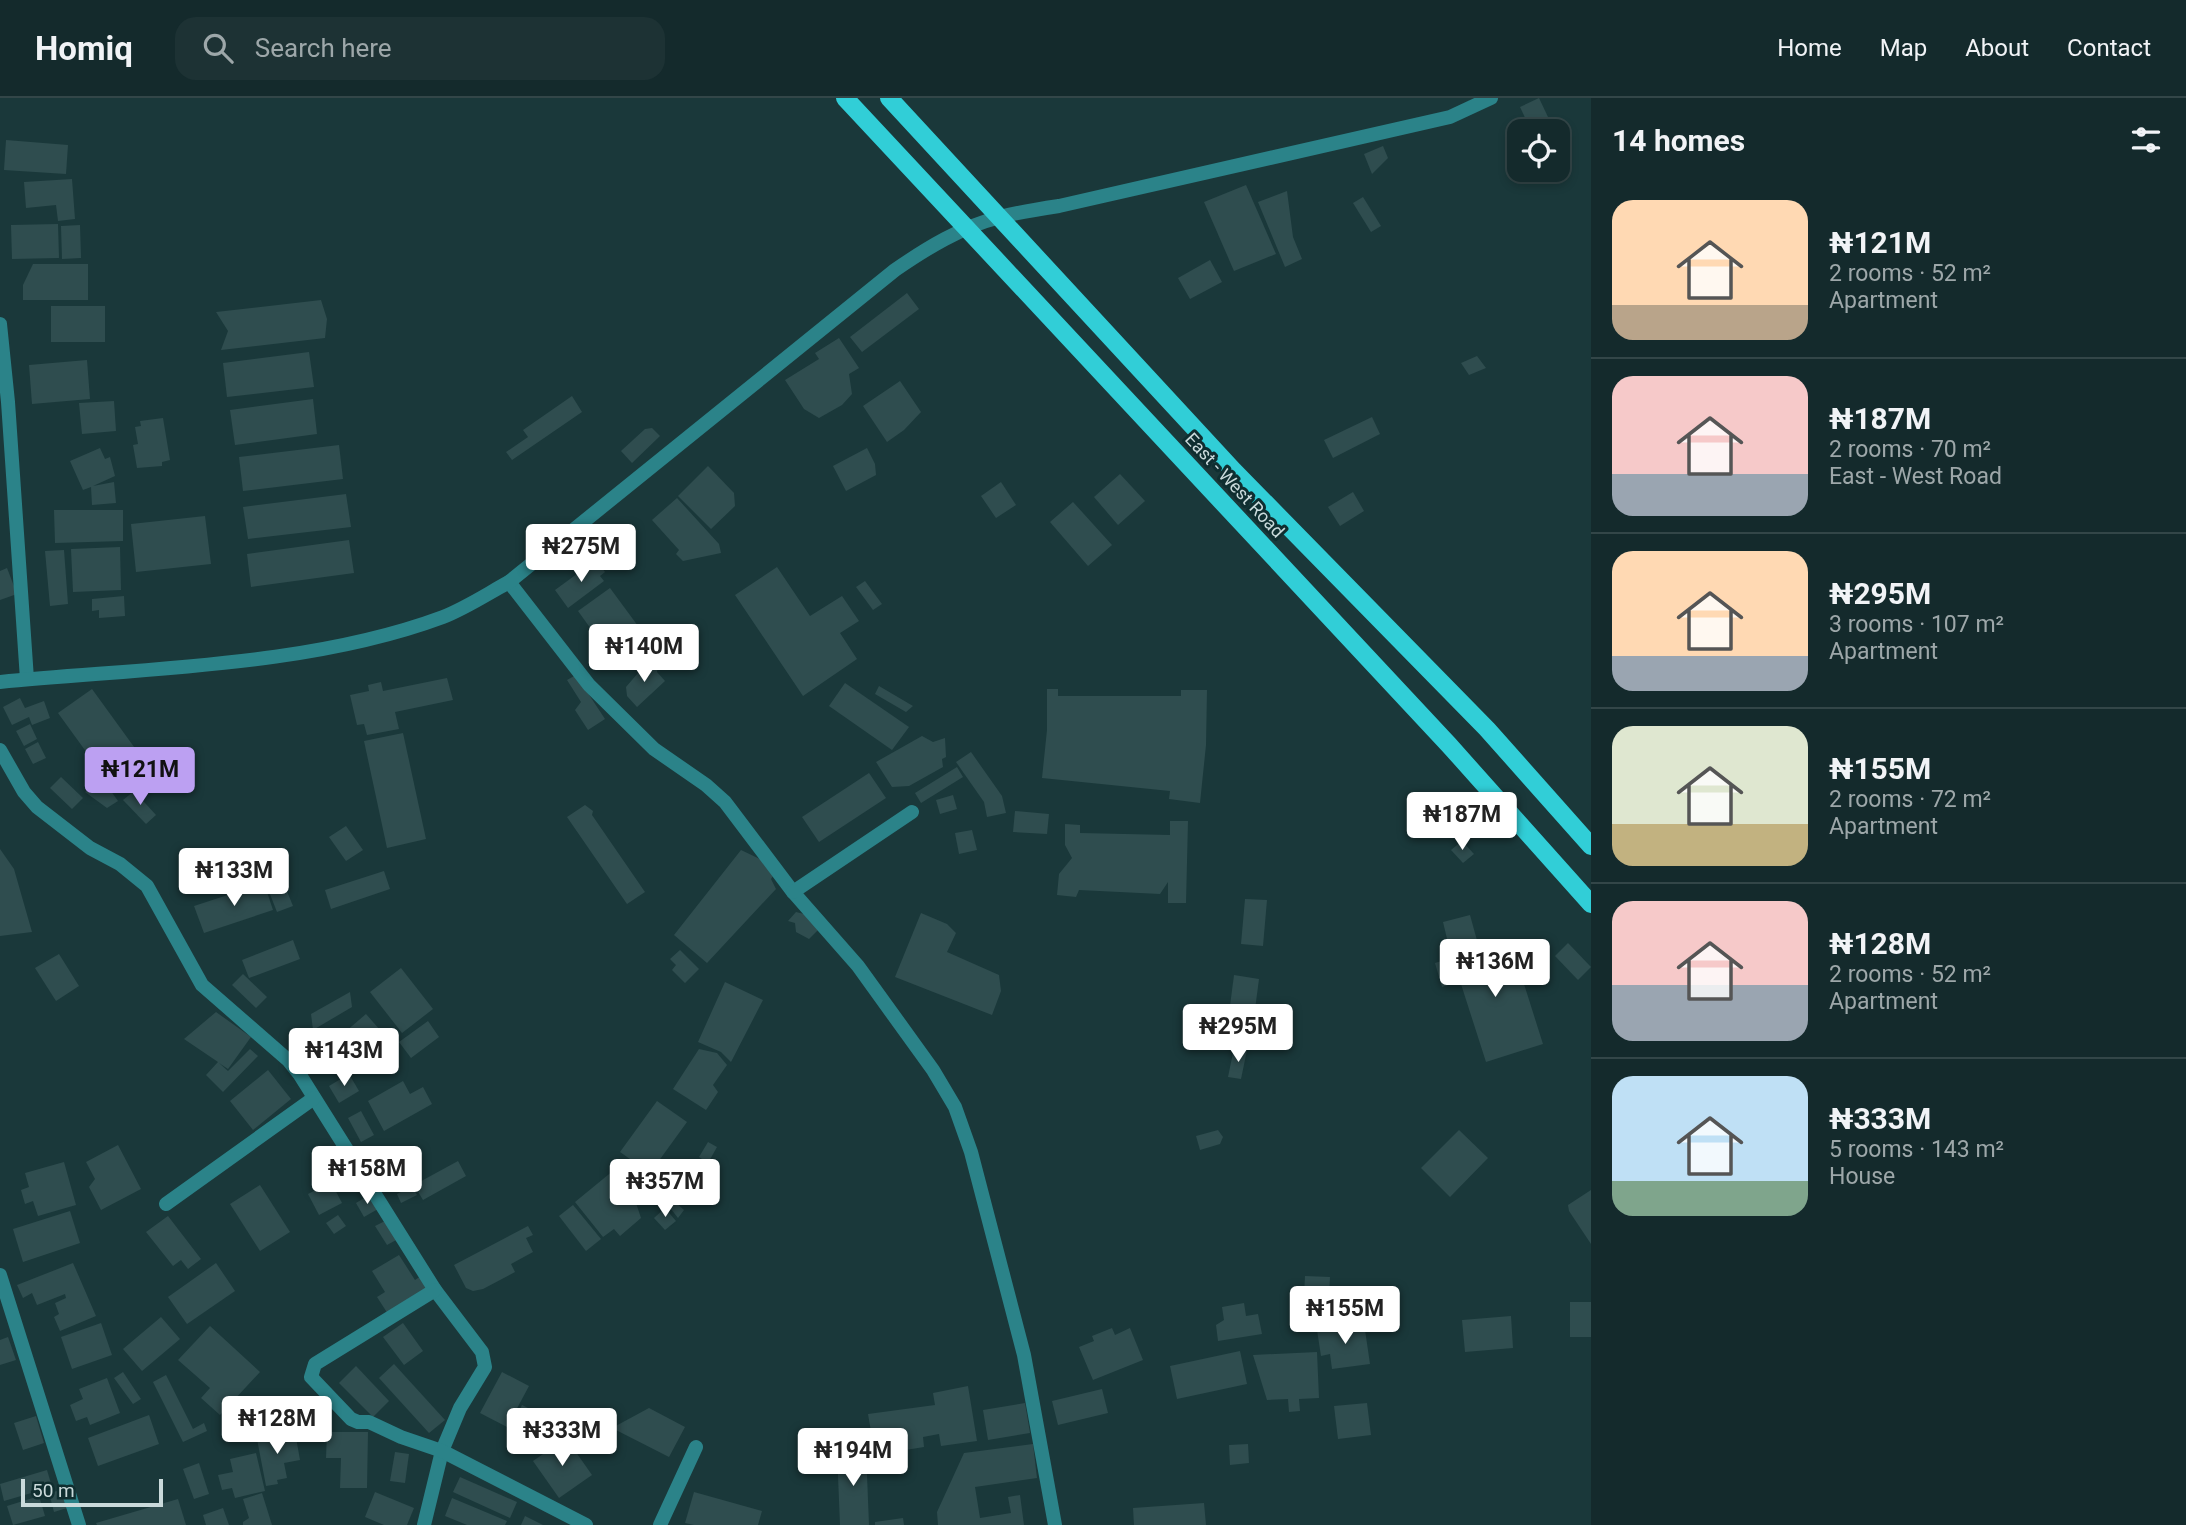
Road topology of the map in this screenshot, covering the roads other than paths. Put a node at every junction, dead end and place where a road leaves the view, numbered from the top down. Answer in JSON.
{"nodes":[{"id":1,"x":845,"y":98,"type":"edge"},
{"id":2,"x":889,"y":98,"type":"edge"},
{"id":3,"x":1491,"y":98,"type":"edge"},
{"id":4,"x":999,"y":217,"type":"junction"},
{"id":5,"x":967,"y":228,"type":"junction"},
{"id":6,"x":0,"y":324,"type":"edge"},
{"id":7,"x":4,"y":402,"type":"edge"},
{"id":8,"x":509,"y":582,"type":"junction"},
{"id":9,"x":27,"y":680,"type":"junction"},
{"id":10,"x":0,"y":682,"type":"edge"},
{"id":11,"x":0,"y":750,"type":"edge"},
{"id":12,"x":912,"y":812,"type":"dead end"},
{"id":13,"x":1591,"y":846,"type":"edge"},
{"id":14,"x":793,"y":892,"type":"junction"},
{"id":15,"x":1591,"y":904,"type":"edge"},
{"id":16,"x":314,"y":1098,"type":"junction"},
{"id":17,"x":166,"y":1204,"type":"dead end"},
{"id":18,"x":0,"y":1275,"type":"edge"},
{"id":19,"x":435,"y":1290,"type":"junction"},
{"id":20,"x":696,"y":1447,"type":"dead end"},
{"id":21,"x":442,"y":1451,"type":"junction"},
{"id":22,"x":79,"y":1525,"type":"edge"},
{"id":23,"x":424,"y":1525,"type":"edge"},
{"id":24,"x":586,"y":1525,"type":"edge"},
{"id":25,"x":660,"y":1525,"type":"edge"},
{"id":26,"x":1055,"y":1525,"type":"edge"}],
"edges":[{"from":1,"to":5,"type":"main road","name":"East - West Road"},
{"from":2,"to":4,"type":"main road","name":"East - West Road"},
{"from":3,"to":4,"type":"street"},
{"from":4,"to":5,"type":"street"},
{"from":4,"to":13,"type":"main road","name":"East - West Road"},
{"from":5,"to":8,"type":"street"},
{"from":5,"to":15,"type":"main road","name":"East - West Road"},
{"from":6,"to":7,"type":"street"},
{"from":7,"to":9,"type":"street"},
{"from":8,"to":9,"type":"street"},
{"from":8,"to":14,"type":"street"},
{"from":9,"to":10,"type":"street"},
{"from":11,"to":16,"type":"street"},
{"from":12,"to":14,"type":"street"},
{"from":14,"to":26,"type":"street"},
{"from":16,"to":17,"type":"street"},
{"from":16,"to":19,"type":"street"},
{"from":18,"to":22,"type":"street"},
{"from":19,"to":21,"type":"street"},
{"from":19,"to":21,"type":"street"},
{"from":20,"to":25,"type":"street"},
{"from":21,"to":23,"type":"street"},
{"from":21,"to":24,"type":"street"}]}
